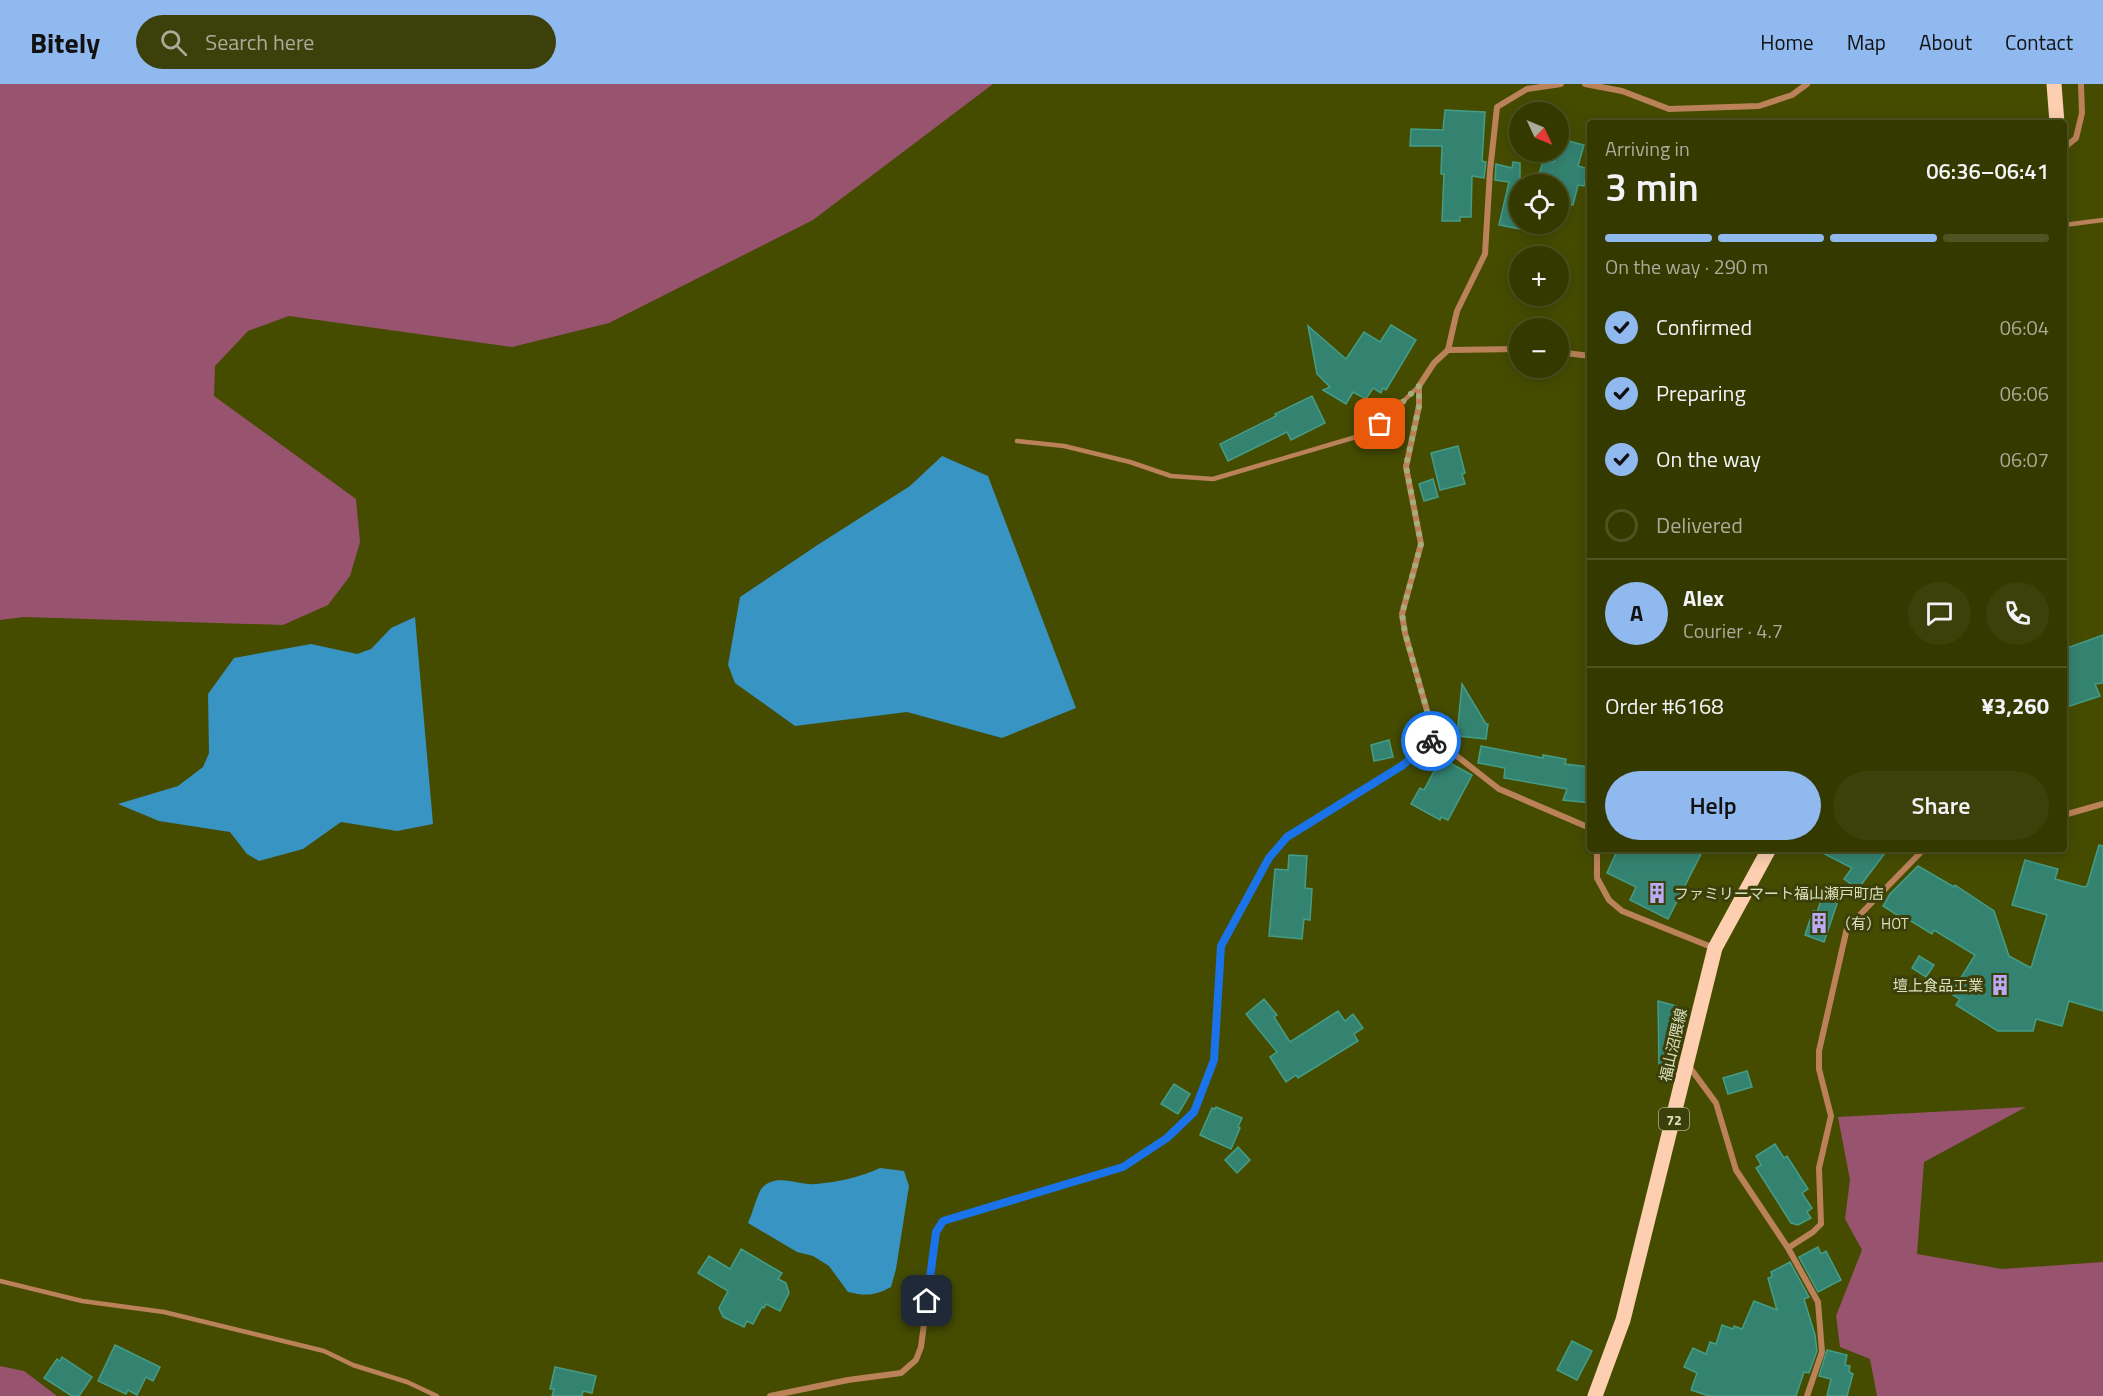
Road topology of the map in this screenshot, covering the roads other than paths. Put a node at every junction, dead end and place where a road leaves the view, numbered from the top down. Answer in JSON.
{"nodes":[{"id":1,"x":1561,"y":84,"type":"edge"},
{"id":2,"x":1586,"y":84,"type":"edge"},
{"id":3,"x":1807,"y":84,"type":"edge"},
{"id":4,"x":2054,"y":84,"type":"edge"},
{"id":5,"x":2081,"y":84,"type":"edge"},
{"id":6,"x":2057,"y":120,"type":"edge"},
{"id":7,"x":2067,"y":146,"type":"edge"},
{"id":8,"x":2103,"y":220,"type":"edge"},
{"id":9,"x":2067,"y":225,"type":"edge"},
{"id":10,"x":1509,"y":349,"type":"edge"},
{"id":11,"x":1448,"y":350,"type":"junction"},
{"id":12,"x":1569,"y":354,"type":"edge"},
{"id":13,"x":1587,"y":357,"type":"edge"},
{"id":14,"x":1419,"y":386,"type":"junction"},
{"id":15,"x":1017,"y":441,"type":"dead end"},
{"id":16,"x":1435,"y":739,"type":"junction"},
{"id":17,"x":2103,"y":804,"type":"edge"},
{"id":18,"x":2067,"y":813,"type":"edge"},
{"id":19,"x":1587,"y":827,"type":"edge"},
{"id":20,"x":1597,"y":852,"type":"edge"},
{"id":21,"x":1767,"y":852,"type":"edge"},
{"id":22,"x":1921,"y":852,"type":"edge"},
{"id":23,"x":1715,"y":948,"type":"junction"},
{"id":24,"x":1687,"y":1064,"type":"junction"},
{"id":25,"x":1788,"y":1248,"type":"junction"},
{"id":26,"x":0,"y":1281,"type":"edge"},
{"id":27,"x":437,"y":1396,"type":"edge"},
{"id":28,"x":770,"y":1396,"type":"edge"},
{"id":29,"x":1595,"y":1396,"type":"edge"},
{"id":30,"x":1807,"y":1396,"type":"edge"}],
"edges":[{"from":1,"to":11,"type":"street"},
{"from":2,"to":3,"type":"street"},
{"from":4,"to":6,"type":"main road"},
{"from":5,"to":7,"type":"street"},
{"from":8,"to":9,"type":"lane"},
{"from":10,"to":11,"type":"street"},
{"from":11,"to":14,"type":"street"},
{"from":12,"to":13,"type":"street"},
{"from":14,"to":15,"type":"lane"},
{"from":14,"to":16,"type":"street"},
{"from":16,"to":19,"type":"street"},
{"from":16,"to":28,"type":"street"},
{"from":17,"to":18,"type":"street"},
{"from":20,"to":23,"type":"street"},
{"from":21,"to":23,"type":"main road","name":"福山沼隈線","number":"72"},
{"from":22,"to":25,"type":"street"},
{"from":23,"to":24,"type":"main road","name":"福山沼隈線","number":"72"},
{"from":24,"to":25,"type":"street"},
{"from":24,"to":29,"type":"main road","name":"福山沼隈線","number":"72"},
{"from":25,"to":30,"type":"street"},
{"from":26,"to":27,"type":"lane"}]}
